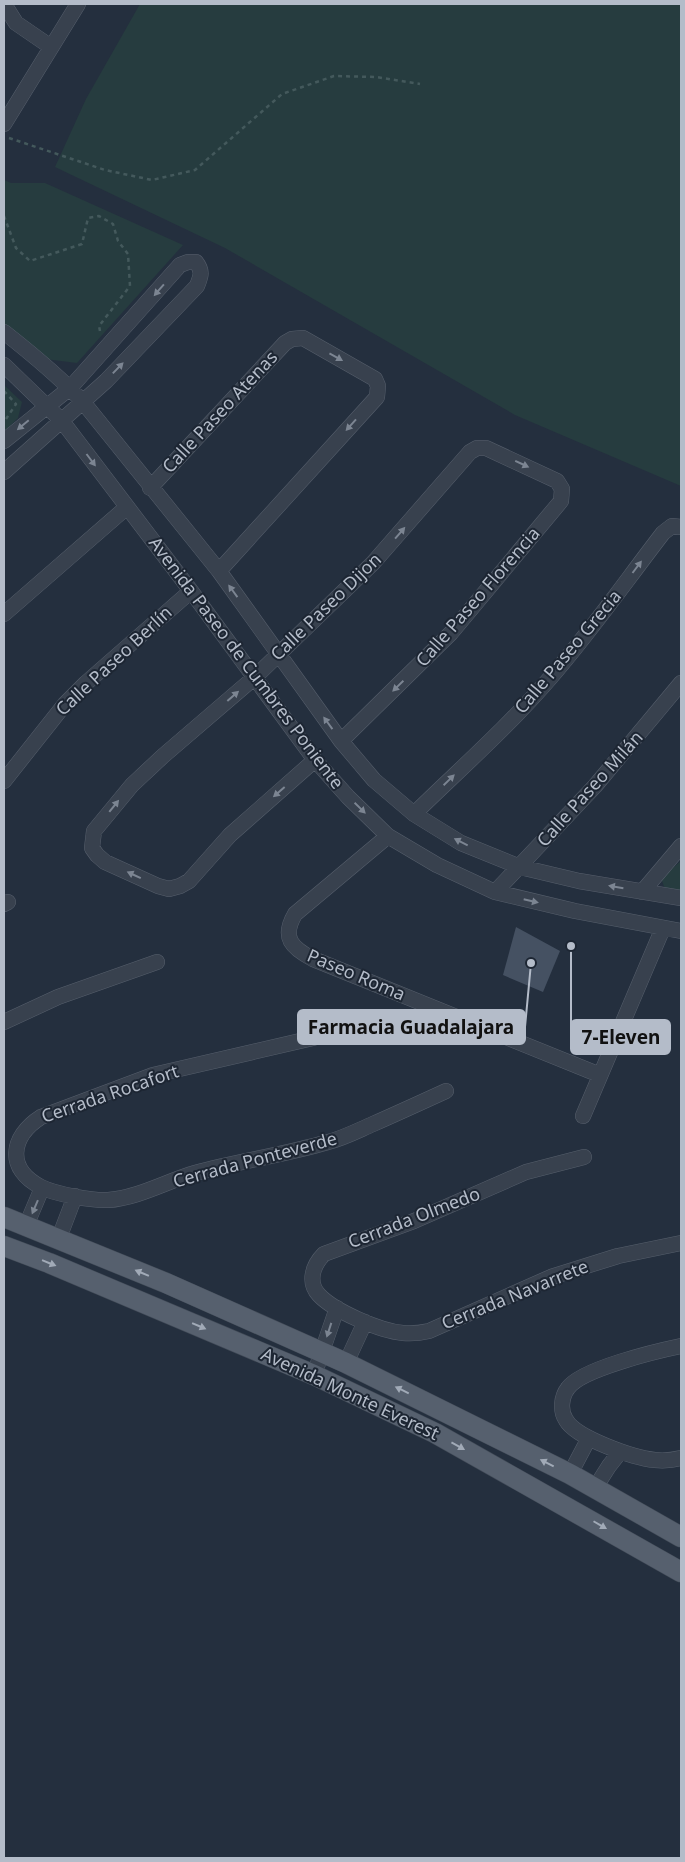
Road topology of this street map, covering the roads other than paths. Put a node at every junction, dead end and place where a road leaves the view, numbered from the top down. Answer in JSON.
{"nodes":[{"id":1,"x":4,"y":4,"type":"edge"},
{"id":2,"x":78,"y":4,"type":"edge"},
{"id":3,"x":51,"y":46,"type":"junction"},
{"id":4,"x":4,"y":124,"type":"edge"},
{"id":5,"x":4,"y":332,"type":"edge"},
{"id":6,"x":4,"y":365,"type":"edge"},
{"id":7,"x":70,"y":388,"type":"junction"},
{"id":8,"x":84,"y":402,"type":"junction"},
{"id":9,"x":46,"y":407,"type":"junction"},
{"id":10,"x":62,"y":421,"type":"junction"},
{"id":11,"x":4,"y":441,"type":"edge"},
{"id":12,"x":4,"y":472,"type":"edge"},
{"id":13,"x":150,"y":488,"type":"junction"},
{"id":14,"x":562,"y":489,"type":"joint"},
{"id":15,"x":127,"y":507,"type":"junction"},
{"id":16,"x":677,"y":526,"type":"edge"},
{"id":17,"x":219,"y":571,"type":"junction"},
{"id":18,"x":191,"y":591,"type":"junction"},
{"id":19,"x":4,"y":614,"type":"edge"},
{"id":20,"x":278,"y":653,"type":"junction"},
{"id":21,"x":255,"y":677,"type":"junction"},
{"id":22,"x":681,"y":683,"type":"edge"},
{"id":23,"x":341,"y":741,"type":"junction"},
{"id":24,"x":315,"y":760,"type":"junction"},
{"id":25,"x":4,"y":781,"type":"edge"},
{"id":26,"x":414,"y":814,"type":"junction"},
{"id":27,"x":388,"y":836,"type":"junction"},
{"id":28,"x":681,"y":846,"type":"edge"},
{"id":29,"x":520,"y":867,"type":"junction"},
{"id":30,"x":495,"y":892,"type":"junction"},
{"id":31,"x":642,"y":892,"type":"junction"},
{"id":32,"x":681,"y":898,"type":"edge"},
{"id":33,"x":663,"y":928,"type":"junction"},
{"id":34,"x":681,"y":931,"type":"edge"},
{"id":35,"x":157,"y":962,"type":"dead end"},
{"id":36,"x":4,"y":1022,"type":"edge"},
{"id":37,"x":313,"y":1038,"type":"dead end"},
{"id":38,"x":600,"y":1075,"type":"junction"},
{"id":39,"x":446,"y":1091,"type":"dead end"},
{"id":40,"x":583,"y":1116,"type":"dead end"},
{"id":41,"x":584,"y":1157,"type":"dead end"},
{"id":42,"x":50,"y":1190,"type":"junction"},
{"id":43,"x":75,"y":1196,"type":"junction"},
{"id":44,"x":4,"y":1217,"type":"edge"},
{"id":45,"x":26,"y":1226,"type":"junction"},
{"id":46,"x":59,"y":1238,"type":"junction"},
{"id":47,"x":681,"y":1243,"type":"edge"},
{"id":48,"x":4,"y":1246,"type":"edge"},
{"id":49,"x":166,"y":1283,"type":"junction"},
{"id":50,"x":154,"y":1307,"type":"junction"},
{"id":51,"x":337,"y":1308,"type":"junction"},
{"id":52,"x":351,"y":1316,"type":"joint"},
{"id":53,"x":365,"y":1322,"type":"junction"},
{"id":54,"x":681,"y":1346,"type":"edge"},
{"id":55,"x":322,"y":1352,"type":"junction"},
{"id":56,"x":346,"y":1363,"type":"junction"},
{"id":57,"x":314,"y":1375,"type":"junction"},
{"id":58,"x":448,"y":1413,"type":"junction"},
{"id":59,"x":435,"y":1433,"type":"junction"},
{"id":60,"x":589,"y":1438,"type":"junction"},
{"id":61,"x":620,"y":1452,"type":"junction"},
{"id":62,"x":681,"y":1458,"type":"edge"},
{"id":63,"x":570,"y":1474,"type":"junction"},
{"id":64,"x":595,"y":1488,"type":"junction"},
{"id":65,"x":681,"y":1538,"type":"edge"},
{"id":66,"x":681,"y":1572,"type":"edge"}],
"edges":[{"from":1,"to":3,"type":"street"},
{"from":2,"to":3,"type":"street"},
{"from":3,"to":4,"type":"street"},
{"from":5,"to":7,"type":"street","name":"Avenida Paseo de Cumbres Poniente"},
{"from":6,"to":9,"type":"street","name":"Avenida Paseo de Cumbres Poniente"},
{"from":7,"to":8,"type":"street","name":"Avenida Paseo de Cumbres Poniente"},
{"from":8,"to":7,"type":"street","one_way":true},
{"from":7,"to":9,"type":"street"},
{"from":8,"to":10,"type":"street"},
{"from":8,"to":13,"type":"street","name":"Avenida Paseo de Cumbres Poniente"},
{"from":9,"to":10,"type":"street","name":"Avenida Paseo de Cumbres Poniente"},
{"from":9,"to":11,"type":"street","one_way":true},
{"from":10,"to":12,"type":"street"},
{"from":10,"to":15,"type":"street","name":"Avenida Paseo de Cumbres Poniente","one_way":true},
{"from":13,"to":17,"type":"street","name":"Avenida Paseo de Cumbres Poniente"},
{"from":13,"to":17,"type":"street","name":"Calle Paseo Atenas","one_way":true},
{"from":20,"to":14,"type":"street","name":"Calle Paseo Dijon","one_way":true},
{"from":14,"to":23,"type":"street","name":"Calle Paseo Florencia","one_way":true},
{"from":15,"to":18,"type":"street","name":"Avenida Paseo de Cumbres Poniente"},
{"from":15,"to":19,"type":"street"},
{"from":26,"to":16,"type":"street","name":"Calle Paseo Grecia","one_way":true},
{"from":20,"to":17,"type":"street","name":"Avenida Paseo de Cumbres Poniente","one_way":true},
{"from":18,"to":21,"type":"street","name":"Avenida Paseo de Cumbres Poniente"},
{"from":18,"to":25,"type":"street","name":"Calle Paseo Berlín"},
{"from":20,"to":21,"type":"street","name":"Calle Paseo Dijon"},
{"from":23,"to":20,"type":"street","name":"Avenida Paseo de Cumbres Poniente","one_way":true},
{"from":21,"to":24,"type":"street","name":"Avenida Paseo de Cumbres Poniente"},
{"from":24,"to":21,"type":"street","name":"Calle Paseo Dijon","one_way":true},
{"from":22,"to":29,"type":"street","name":"Calle Paseo Milán"},
{"from":23,"to":26,"type":"street","name":"Avenida Paseo de Cumbres Poniente"},
{"from":24,"to":27,"type":"street","name":"Avenida Paseo de Cumbres Poniente","one_way":true},
{"from":29,"to":26,"type":"street","name":"Avenida Paseo de Cumbres Poniente","one_way":true},
{"from":27,"to":30,"type":"street","name":"Avenida Paseo de Cumbres Poniente"},
{"from":27,"to":38,"type":"street","name":"Paseo Roma"},
{"from":28,"to":31,"type":"street"},
{"from":29,"to":30,"type":"street","name":"Calle Paseo Milán"},
{"from":31,"to":29,"type":"street","name":"Avenida Paseo de Cumbres Poniente","one_way":true},
{"from":30,"to":33,"type":"street","name":"Avenida Paseo de Cumbres Poniente","one_way":true},
{"from":31,"to":32,"type":"street","name":"Avenida Paseo de Cumbres Poniente"},
{"from":33,"to":34,"type":"street","name":"Avenida Paseo de Cumbres Poniente"},
{"from":33,"to":38,"type":"street"},
{"from":35,"to":36,"type":"street"},
{"from":37,"to":42,"type":"street","name":"Cerrada Rocafort"},
{"from":38,"to":40,"type":"street"},
{"from":39,"to":43,"type":"street","name":"Cerrada Ponteverde"},
{"from":41,"to":51,"type":"street","name":"Cerrada Olmedo"},
{"from":42,"to":43,"type":"street","name":"Cerrada Ponteverde"},
{"from":42,"to":45,"type":"street","one_way":true},
{"from":43,"to":46,"type":"street"},
{"from":44,"to":45,"type":"main road","name":"Avenida Monte Everest"},
{"from":45,"to":46,"type":"main road","name":"Avenida Monte Everest"},
{"from":49,"to":46,"type":"main road","name":"Avenida Monte Everest","one_way":true},
{"from":47,"to":53,"type":"street","name":"Cerrada Navarrete"},
{"from":48,"to":50,"type":"main road","name":"Avenida Monte Everest","one_way":true},
{"from":49,"to":50,"type":"main road"},
{"from":49,"to":55,"type":"main road","name":"Avenida Monte Everest"},
{"from":50,"to":57,"type":"main road","name":"Avenida Monte Everest","one_way":true},
{"from":51,"to":52,"type":"street","name":"Cerrada Olmedo"},
{"from":51,"to":55,"type":"street","one_way":true},
{"from":52,"to":53,"type":"street","name":"Cerrada Navarrete"},
{"from":53,"to":56,"type":"street"},
{"from":54,"to":60,"type":"street"},
{"from":55,"to":56,"type":"main road","name":"Avenida Monte Everest"},
{"from":55,"to":57,"type":"street"},
{"from":58,"to":56,"type":"main road","name":"Avenida Monte Everest","one_way":true},
{"from":57,"to":59,"type":"main road","name":"Avenida Monte Everest"},
{"from":58,"to":59,"type":"main road"},
{"from":63,"to":58,"type":"main road","name":"Avenida Monte Everest","one_way":true},
{"from":59,"to":66,"type":"main road","name":"Avenida Monte Everest","one_way":true},
{"from":60,"to":61,"type":"street"},
{"from":60,"to":63,"type":"street"},
{"from":61,"to":62,"type":"street"},
{"from":61,"to":64,"type":"street"},
{"from":63,"to":64,"type":"main road","name":"Avenida Monte Everest"},
{"from":64,"to":65,"type":"main road","name":"Avenida Monte Everest"}]}
